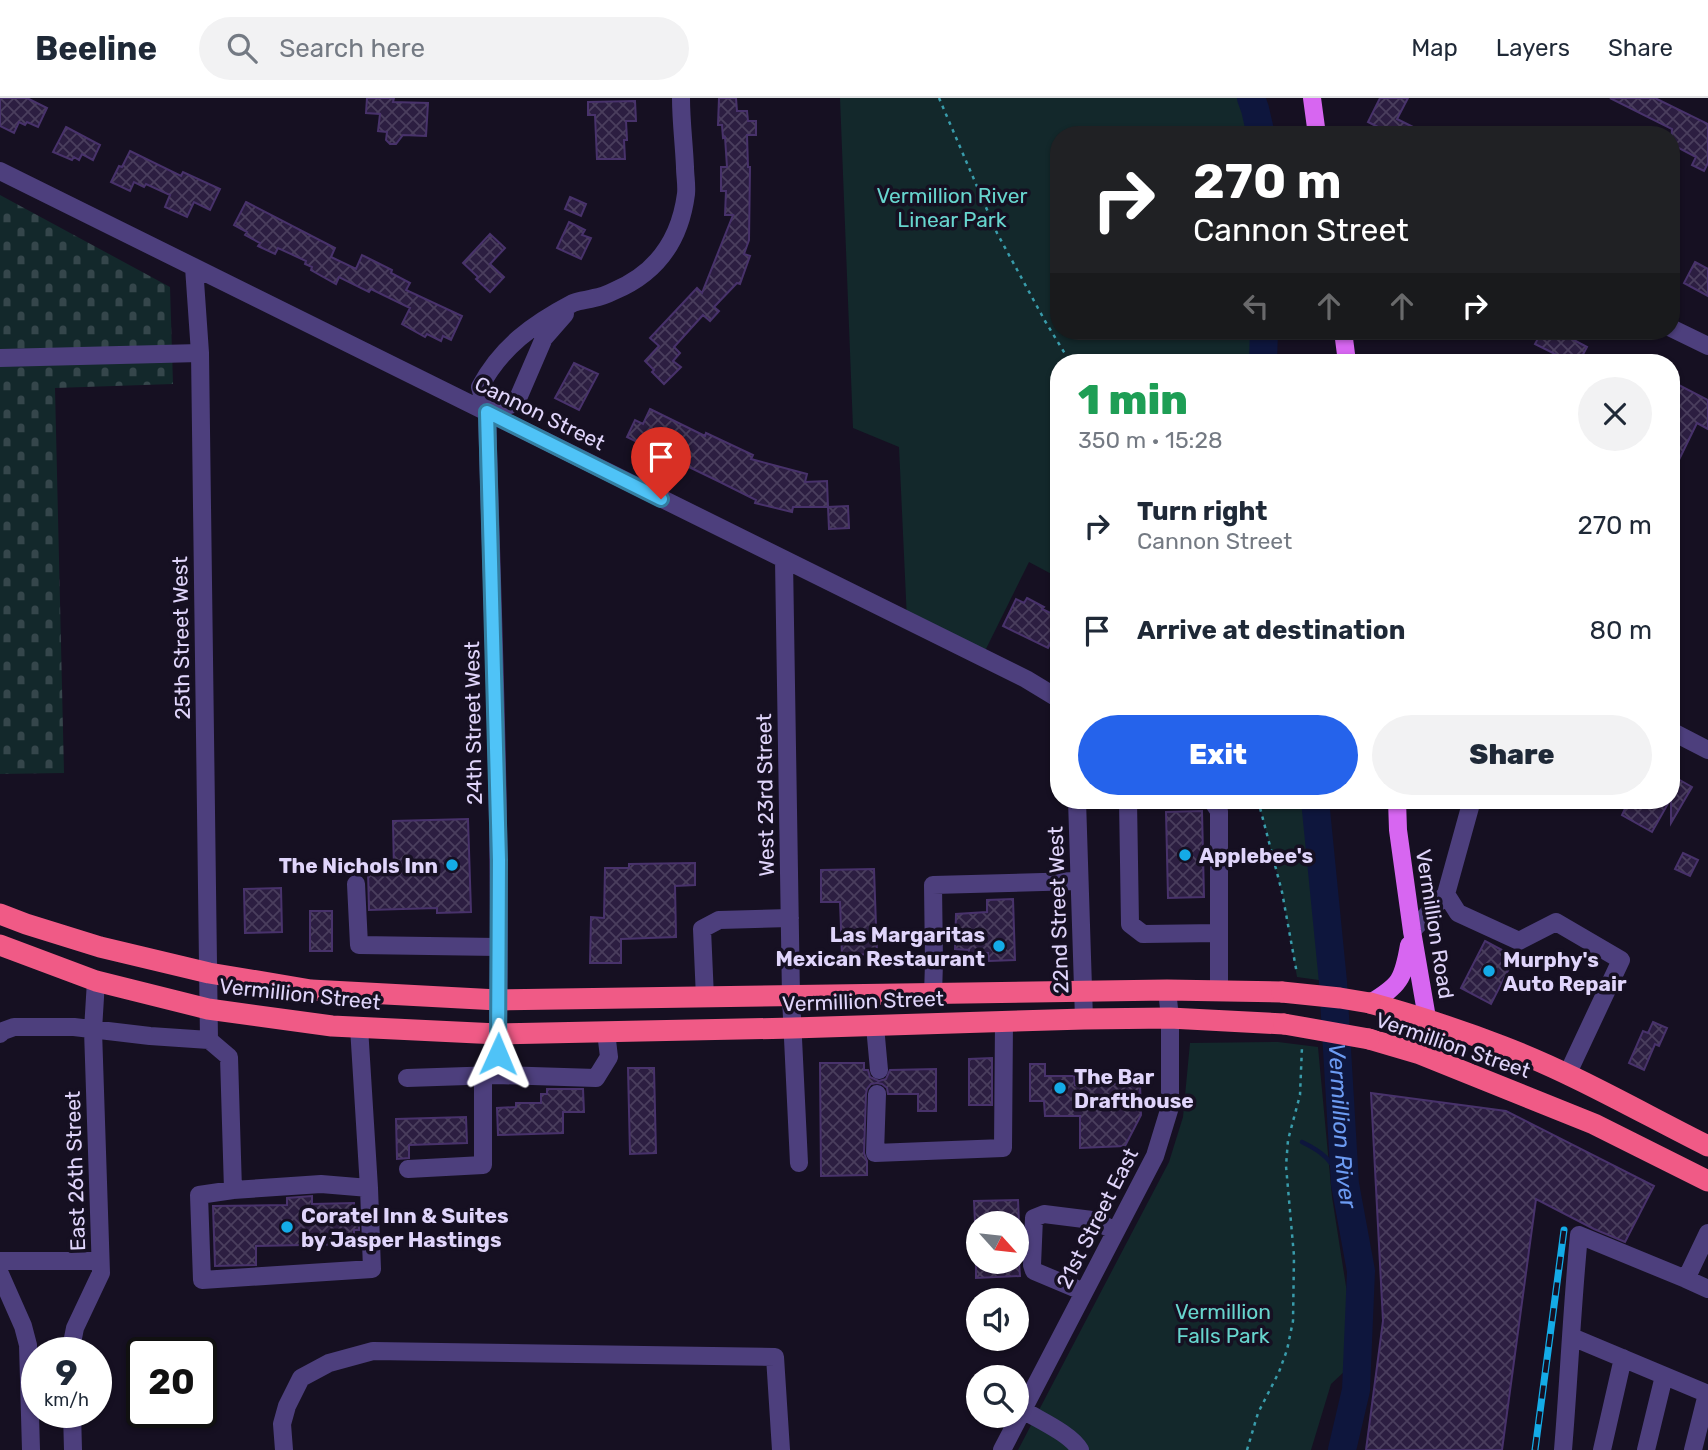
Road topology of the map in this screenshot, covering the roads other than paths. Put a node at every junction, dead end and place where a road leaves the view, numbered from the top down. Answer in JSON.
{"nodes":[{"id":1,"x":681,"y":98,"type":"edge"},
{"id":2,"x":1312,"y":98,"type":"edge"},
{"id":3,"x":1316,"y":126,"type":"edge"},
{"id":4,"x":0,"y":171,"type":"edge"},
{"id":5,"x":194,"y":267,"type":"junction"},
{"id":6,"x":576,"y":302,"type":"junction"},
{"id":7,"x":1680,"y":332,"type":"edge"},
{"id":8,"x":1708,"y":346,"type":"edge"},
{"id":9,"x":200,"y":352,"type":"junction"},
{"id":10,"x":0,"y":358,"type":"edge"},
{"id":11,"x":487,"y":412,"type":"junction"},
{"id":12,"x":785,"y":560,"type":"junction"},
{"id":13,"x":1050,"y":693,"type":"edge"},
{"id":14,"x":1680,"y":736,"type":"edge"},
{"id":15,"x":1708,"y":750,"type":"edge"},
{"id":16,"x":1077,"y":809,"type":"edge"},
{"id":17,"x":1128,"y":809,"type":"edge"},
{"id":18,"x":1218,"y":809,"type":"edge"},
{"id":19,"x":1397,"y":809,"type":"edge"},
{"id":20,"x":1470,"y":809,"type":"edge"},
{"id":21,"x":1079,"y":881,"type":"junction"},
{"id":22,"x":356,"y":884,"type":"dead end"},
{"id":23,"x":1446,"y":894,"type":"junction"},
{"id":24,"x":0,"y":914,"type":"edge"},
{"id":25,"x":790,"y":918,"type":"junction"},
{"id":26,"x":1412,"y":931,"type":"junction"},
{"id":27,"x":1219,"y":933,"type":"junction"},
{"id":28,"x":0,"y":945,"type":"edge"},
{"id":29,"x":498,"y":947,"type":"junction"},
{"id":30,"x":209,"y":973,"type":"junction"},
{"id":31,"x":96,"y":981,"type":"junction"},
{"id":32,"x":1083,"y":990,"type":"junction"},
{"id":33,"x":1167,"y":990,"type":"junction"},
{"id":34,"x":1219,"y":991,"type":"junction"},
{"id":35,"x":933,"y":994,"type":"junction"},
{"id":36,"x":792,"y":996,"type":"junction"},
{"id":37,"x":705,"y":998,"type":"junction"},
{"id":38,"x":498,"y":1000,"type":"junction"},
{"id":39,"x":1370,"y":1003,"type":"junction"},
{"id":40,"x":208,"y":1009,"type":"junction"},
{"id":41,"x":1170,"y":1018,"type":"junction"},
{"id":42,"x":1427,"y":1018,"type":"junction"},
{"id":43,"x":1084,"y":1019,"type":"junction"},
{"id":44,"x":1004,"y":1021,"type":"junction"},
{"id":45,"x":875,"y":1026,"type":"junction"},
{"id":46,"x":359,"y":1027,"type":"junction"},
{"id":47,"x":793,"y":1028,"type":"junction"},
{"id":48,"x":93,"y":1030,"type":"junction"},
{"id":49,"x":1,"y":1032,"type":"edge"},
{"id":50,"x":606,"y":1032,"type":"junction"},
{"id":51,"x":498,"y":1034,"type":"junction"},
{"id":52,"x":209,"y":1040,"type":"junction"},
{"id":53,"x":1420,"y":1054,"type":"junction"},
{"id":54,"x":879,"y":1070,"type":"dead end"},
{"id":55,"x":490,"y":1075,"type":"junction"},
{"id":56,"x":1567,"y":1075,"type":"junction"},
{"id":57,"x":407,"y":1078,"type":"dead end"},
{"id":58,"x":877,"y":1094,"type":"dead end"},
{"id":59,"x":1708,"y":1146,"type":"edge"},
{"id":60,"x":799,"y":1163,"type":"dead end"},
{"id":61,"x":408,"y":1169,"type":"dead end"},
{"id":62,"x":1708,"y":1181,"type":"edge"},
{"id":63,"x":369,"y":1188,"type":"junction"},
{"id":64,"x":233,"y":1190,"type":"junction"},
{"id":65,"x":1116,"y":1231,"type":"junction"},
{"id":66,"x":1708,"y":1233,"type":"edge"},
{"id":67,"x":0,"y":1261,"type":"edge"},
{"id":68,"x":100,"y":1261,"type":"junction"},
{"id":69,"x":0,"y":1274,"type":"edge"},
{"id":70,"x":1686,"y":1279,"type":"junction"},
{"id":71,"x":1708,"y":1289,"type":"edge"},
{"id":72,"x":1084,"y":1292,"type":"junction"},
{"id":73,"x":73,"y":1337,"type":"edge"},
{"id":74,"x":1572,"y":1337,"type":"junction"},
{"id":75,"x":1623,"y":1358,"type":"junction"},
{"id":76,"x":1664,"y":1376,"type":"junction"},
{"id":77,"x":1708,"y":1394,"type":"edge"},
{"id":78,"x":1029,"y":1398,"type":"edge"},
{"id":79,"x":1029,"y":1414,"type":"edge"},
{"id":80,"x":72,"y":1428,"type":"edge"},
{"id":81,"x":1014,"y":1428,"type":"edge"},
{"id":82,"x":31,"y":1450,"type":"edge"},
{"id":83,"x":73,"y":1450,"type":"edge"},
{"id":84,"x":284,"y":1450,"type":"edge"},
{"id":85,"x":781,"y":1450,"type":"edge"},
{"id":86,"x":1002,"y":1450,"type":"edge"},
{"id":87,"x":1080,"y":1450,"type":"edge"},
{"id":88,"x":1563,"y":1450,"type":"edge"},
{"id":89,"x":1602,"y":1450,"type":"edge"},
{"id":90,"x":1646,"y":1450,"type":"edge"},
{"id":91,"x":1693,"y":1450,"type":"edge"}],
"edges":[{"from":1,"to":6,"type":"street","name":"24th Street West"},
{"from":2,"to":3,"type":"main road"},
{"from":4,"to":5,"type":"street","name":"Cannon Street"},
{"from":5,"to":9,"type":"street","name":"25th Street West"},
{"from":5,"to":11,"type":"street","name":"Cannon Street"},
{"from":6,"to":11,"type":"street"},
{"from":6,"to":11,"type":"street","name":"24th Street West"},
{"from":7,"to":8,"type":"street"},
{"from":9,"to":10,"type":"street"},
{"from":9,"to":30,"type":"street","name":"25th Street West"},
{"from":11,"to":12,"type":"street","name":"Cannon Street"},
{"from":11,"to":29,"type":"street","name":"24th Street West"},
{"from":12,"to":13,"type":"street","name":"Cannon Street"},
{"from":12,"to":25,"type":"street","name":"West 23rd Street"},
{"from":14,"to":15,"type":"street"},
{"from":16,"to":21,"type":"street","name":"22nd Street West"},
{"from":17,"to":27,"type":"street"},
{"from":18,"to":27,"type":"street"},
{"from":19,"to":26,"type":"main road","name":"Vermillion Road"},
{"from":20,"to":23,"type":"street"},
{"from":21,"to":32,"type":"street","name":"22nd Street West"},
{"from":21,"to":35,"type":"street"},
{"from":22,"to":29,"type":"street"},
{"from":23,"to":26,"type":"street"},
{"from":23,"to":56,"type":"street"},
{"from":24,"to":30,"type":"highway","name":"Vermillion Street"},
{"from":25,"to":36,"type":"street","name":"West 23rd Street"},
{"from":25,"to":37,"type":"street"},
{"from":26,"to":39,"type":"main road"},
{"from":26,"to":42,"type":"main road","name":"Vermillion Road"},
{"from":27,"to":34,"type":"street"},
{"from":28,"to":31,"type":"highway","name":"Vermillion Street"},
{"from":29,"to":38,"type":"street","name":"24th Street West"},
{"from":30,"to":38,"type":"highway","name":"Vermillion Street"},
{"from":30,"to":40,"type":"street","name":"25th Street West"},
{"from":31,"to":40,"type":"highway","name":"Vermillion Street"},
{"from":31,"to":48,"type":"street","name":"East 26th Street"},
{"from":32,"to":33,"type":"highway","name":"Vermillion Street"},
{"from":32,"to":35,"type":"highway","name":"Vermillion Street"},
{"from":32,"to":43,"type":"street","name":"22nd Street West"},
{"from":33,"to":34,"type":"highway","name":"Vermillion Street"},
{"from":33,"to":41,"type":"street","name":"21st Street East"},
{"from":34,"to":39,"type":"highway","name":"Vermillion Street","bridge":true},
{"from":35,"to":36,"type":"highway","name":"Vermillion Street"},
{"from":36,"to":37,"type":"highway","name":"Vermillion Street"},
{"from":36,"to":47,"type":"street","name":"West 23rd Street"},
{"from":37,"to":38,"type":"highway","name":"Vermillion Street"},
{"from":38,"to":51,"type":"street","name":"24th Street West"},
{"from":39,"to":42,"type":"highway","name":"Vermillion Street"},
{"from":40,"to":46,"type":"highway","name":"Vermillion Street"},
{"from":40,"to":52,"type":"street","name":"25th Street West"},
{"from":41,"to":43,"type":"highway","name":"Vermillion Street"},
{"from":41,"to":53,"type":"highway","name":"Vermillion Street","bridge":true},
{"from":41,"to":65,"type":"street","name":"21st Street East"},
{"from":42,"to":53,"type":"main road","name":"Vermillion Road"},
{"from":42,"to":56,"type":"highway","name":"Vermillion Street"},
{"from":43,"to":44,"type":"highway","name":"Vermillion Street"},
{"from":44,"to":45,"type":"highway","name":"Vermillion Street"},
{"from":44,"to":58,"type":"street"},
{"from":45,"to":47,"type":"highway","name":"Vermillion Street"},
{"from":45,"to":54,"type":"street"},
{"from":46,"to":51,"type":"highway","name":"Vermillion Street"},
{"from":46,"to":63,"type":"street"},
{"from":47,"to":50,"type":"highway","name":"Vermillion Street"},
{"from":47,"to":60,"type":"street","name":"West 23rd Street"},
{"from":48,"to":49,"type":"street"},
{"from":48,"to":52,"type":"street"},
{"from":48,"to":68,"type":"street","name":"East 26th Street"},
{"from":50,"to":51,"type":"highway","name":"Vermillion Street"},
{"from":50,"to":55,"type":"street"},
{"from":51,"to":55,"type":"street","name":"24th Street West"},
{"from":52,"to":64,"type":"street"},
{"from":53,"to":62,"type":"highway","name":"Vermillion Street"},
{"from":55,"to":57,"type":"street"},
{"from":55,"to":61,"type":"street","name":"24th Street West"},
{"from":56,"to":59,"type":"highway","name":"Vermillion Street"},
{"from":63,"to":64,"type":"street"},
{"from":63,"to":64,"type":"street"},
{"from":65,"to":72,"type":"street","name":"21st Street East"},
{"from":65,"to":72,"type":"street"},
{"from":66,"to":70,"type":"street"},
{"from":67,"to":68,"type":"street"},
{"from":68,"to":73,"type":"street","name":"East 26th Street"},
{"from":69,"to":82,"type":"street"},
{"from":70,"to":71,"type":"street"},
{"from":70,"to":74,"type":"street"},
{"from":72,"to":78,"type":"street","name":"21st Street East"},
{"from":74,"to":75,"type":"street"},
{"from":74,"to":88,"type":"street"},
{"from":75,"to":76,"type":"street"},
{"from":75,"to":89,"type":"street"},
{"from":76,"to":77,"type":"street"},
{"from":76,"to":90,"type":"street"},
{"from":77,"to":91,"type":"street"},
{"from":79,"to":87,"type":"street"},
{"from":80,"to":83,"type":"street"},
{"from":81,"to":86,"type":"street","name":"21st Street East"},
{"from":84,"to":85,"type":"street"}]}
